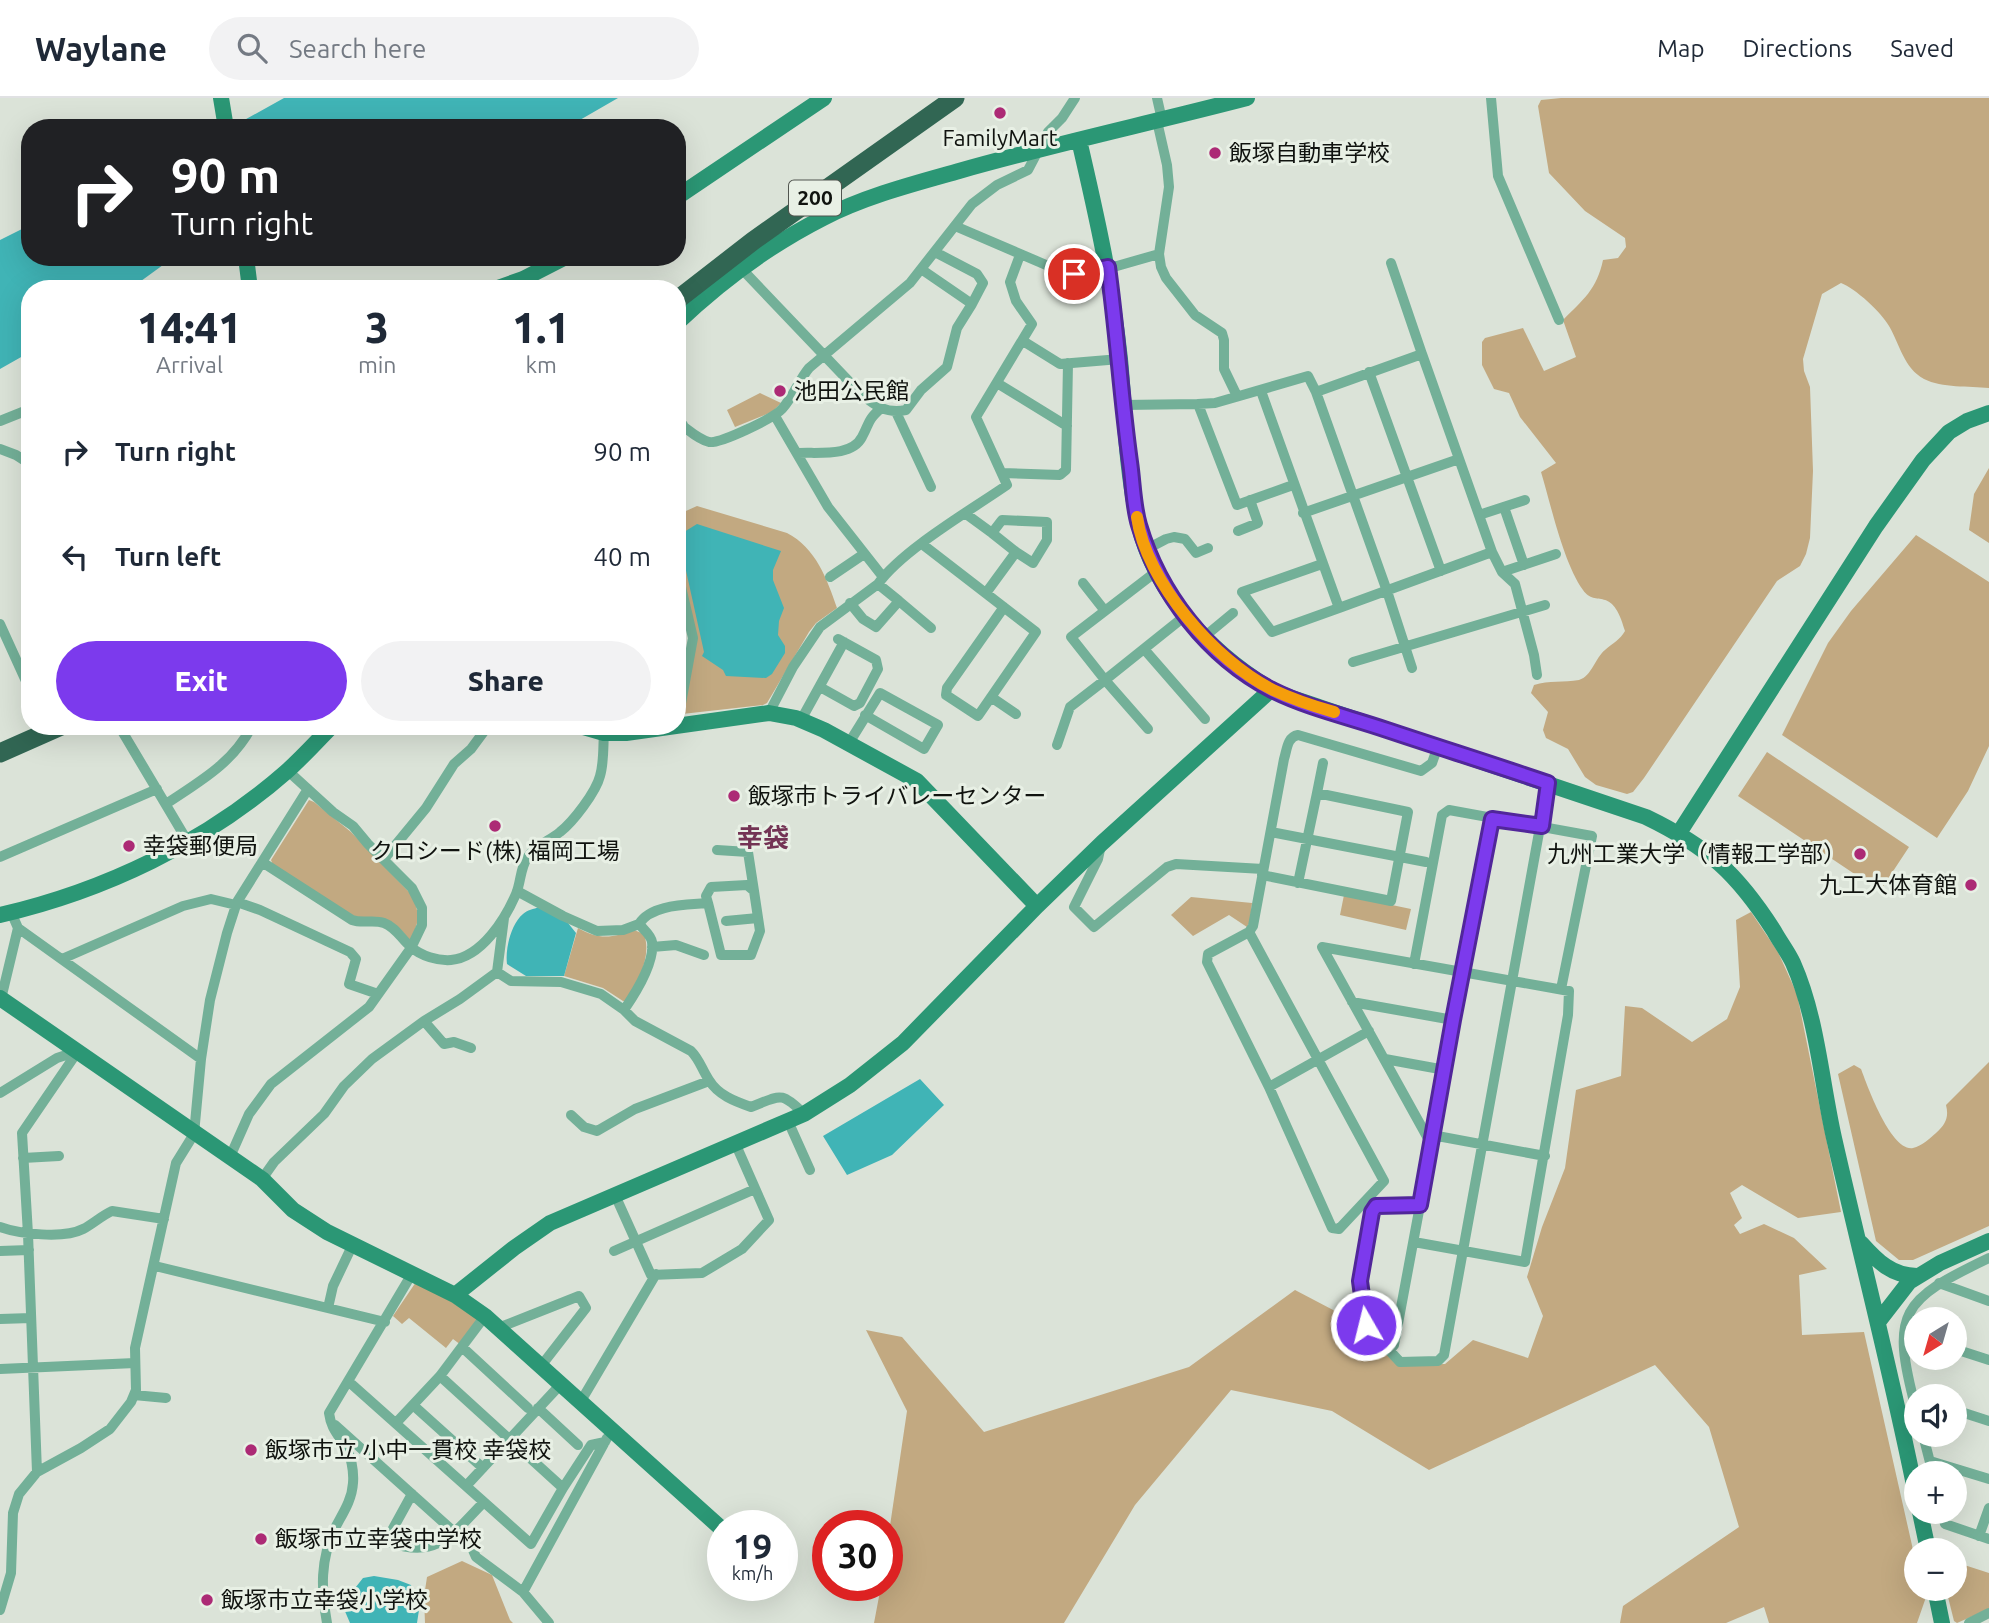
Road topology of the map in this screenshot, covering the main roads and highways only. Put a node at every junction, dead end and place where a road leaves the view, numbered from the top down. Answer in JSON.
{"nodes":[{"id":1,"x":955,"y":98,"type":"edge"},
{"id":2,"x":686,"y":294,"type":"edge"},
{"id":3,"x":37,"y":735,"type":"edge"},
{"id":4,"x":0,"y":752,"type":"edge"}],
"edges":[{"from":1,"to":2,"type":"highway","number":"200"},
{"from":3,"to":4,"type":"highway"}]}
